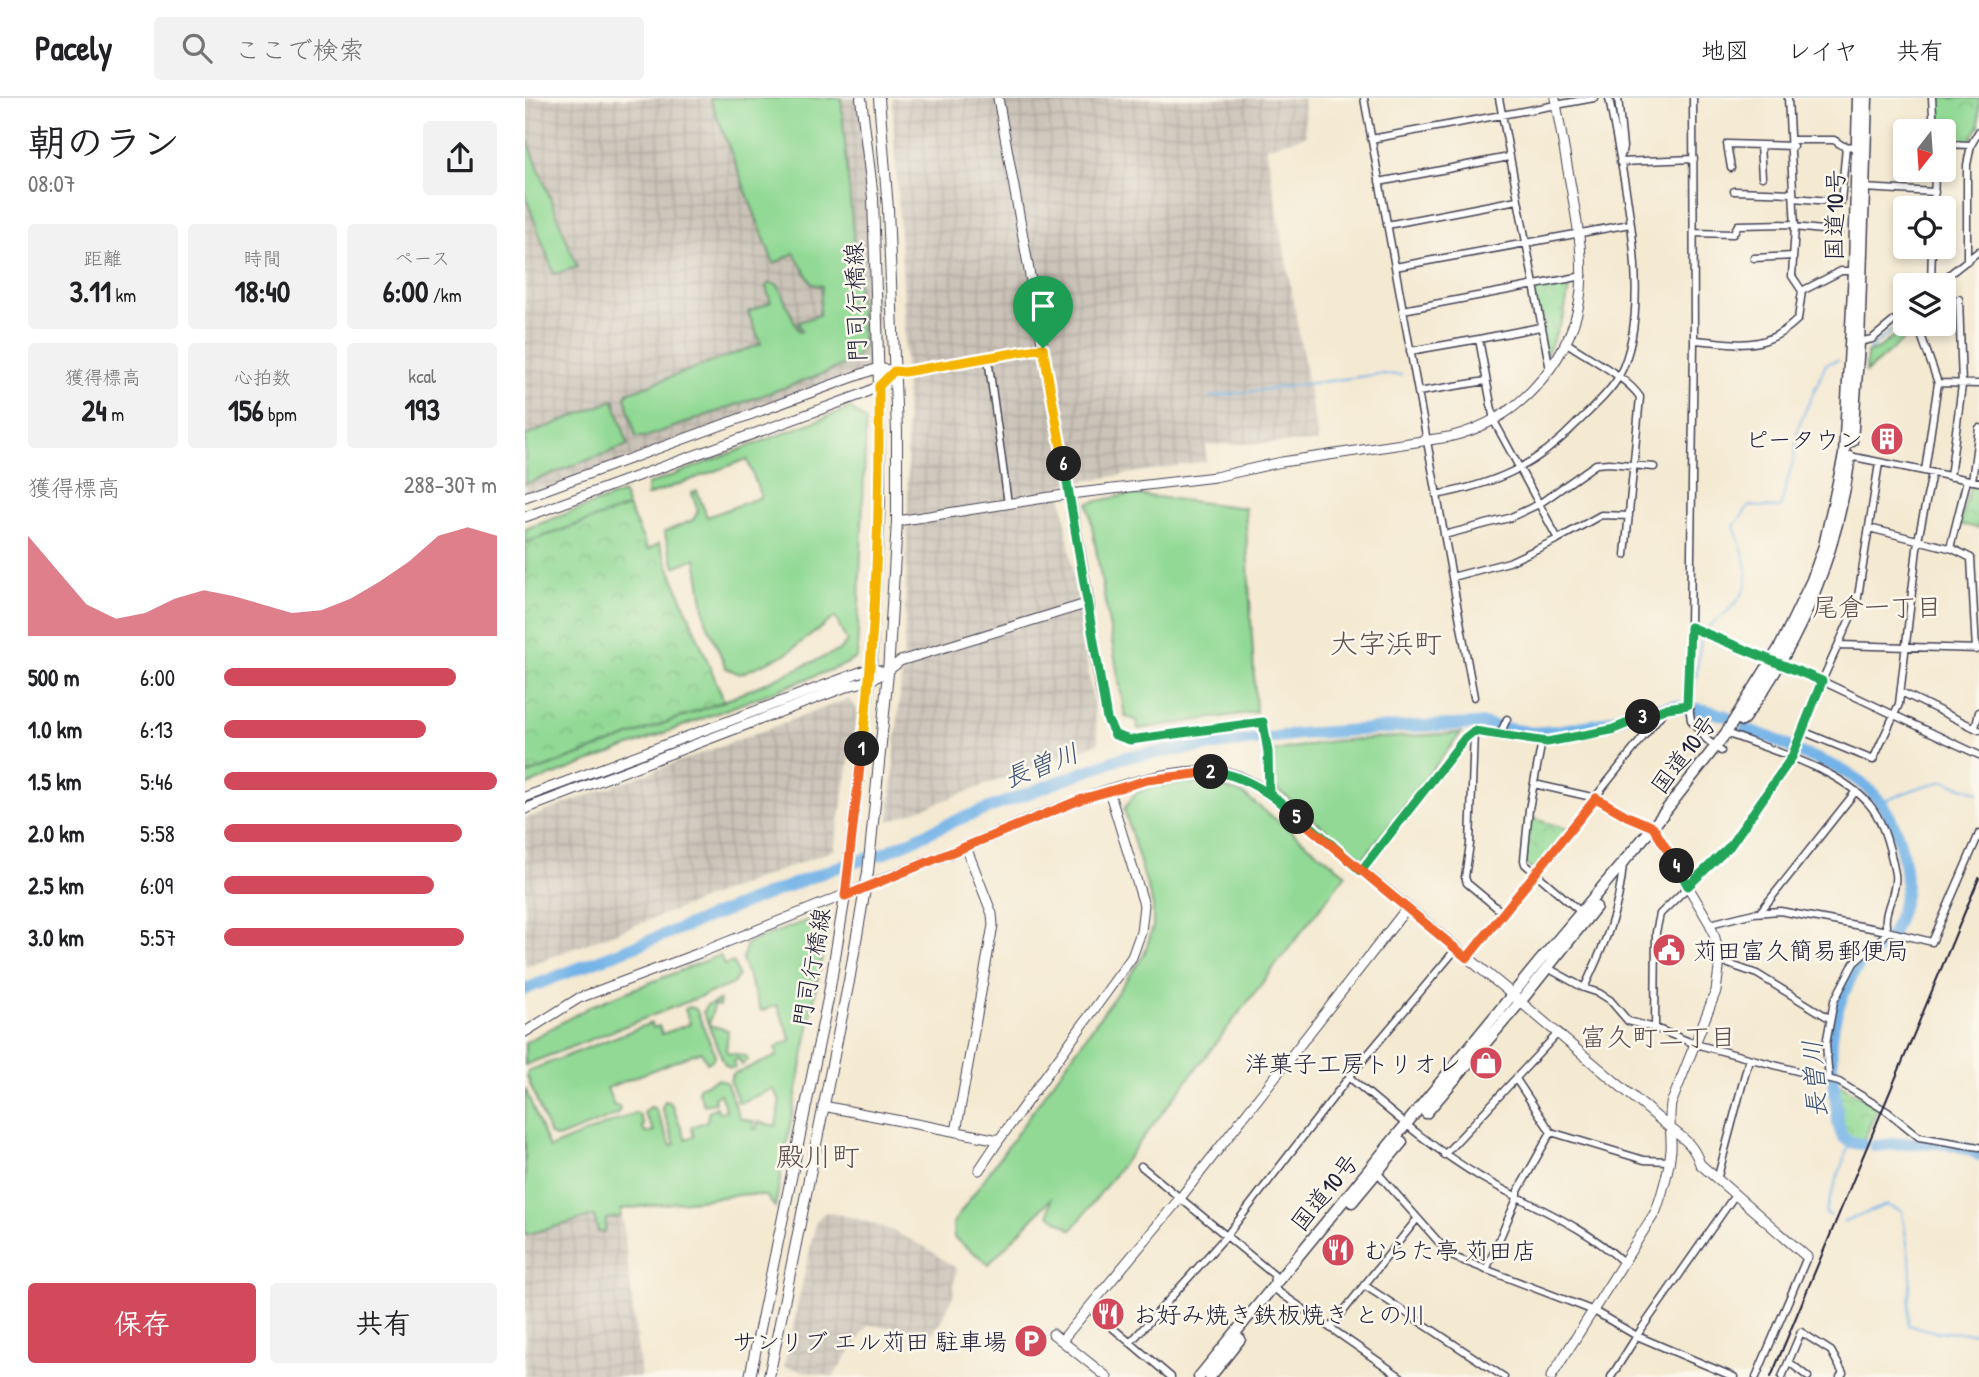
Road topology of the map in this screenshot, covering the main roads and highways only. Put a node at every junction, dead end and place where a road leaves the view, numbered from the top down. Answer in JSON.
{"nodes":[{"id":1,"x":861,"y":98,"type":"edge"},
{"id":2,"x":879,"y":98,"type":"edge"},
{"id":3,"x":1858,"y":98,"type":"edge"},
{"id":4,"x":1867,"y":98,"type":"edge"},
{"id":5,"x":1856,"y":146,"type":"junction"},
{"id":6,"x":1859,"y":188,"type":"junction"},
{"id":7,"x":1847,"y":456,"type":"junction"},
{"id":8,"x":1656,"y":829,"type":"junction"},
{"id":9,"x":864,"y":887,"type":"junction"},
{"id":10,"x":1543,"y":965,"type":"junction"},
{"id":11,"x":1517,"y":998,"type":"junction"},
{"id":12,"x":1275,"y":1290,"type":"junction"},
{"id":13,"x":750,"y":1377,"type":"edge"},
{"id":14,"x":769,"y":1377,"type":"edge"},
{"id":15,"x":1199,"y":1377,"type":"edge"},
{"id":16,"x":1209,"y":1377,"type":"edge"}],
"edges":[{"from":1,"to":13,"type":"main road","name":"門司行橋線"},
{"from":2,"to":9,"type":"main road","name":"門司行橋線"},
{"from":3,"to":5,"type":"highway","name":"国道10号"},
{"from":4,"to":5,"type":"highway","name":"国道10号"},
{"from":5,"to":6,"type":"highway","name":"国道10号"},
{"from":6,"to":7,"type":"highway","name":"国道10号"},
{"from":6,"to":7,"type":"highway","name":"国道10号"},
{"from":7,"to":8,"type":"highway","name":"国道10号"},
{"from":8,"to":10,"type":"highway","name":"国道10号"},
{"from":8,"to":10,"type":"highway","name":"国道10号"},
{"from":9,"to":11,"type":"main road"},
{"from":9,"to":14,"type":"main road","name":"門司行橋線"},
{"from":10,"to":11,"type":"highway","name":"国道10号"},
{"from":11,"to":12,"type":"highway","name":"国道10号"},
{"from":12,"to":15,"type":"highway","name":"国道10号"},
{"from":12,"to":16,"type":"highway","name":"国道10号"}]}
